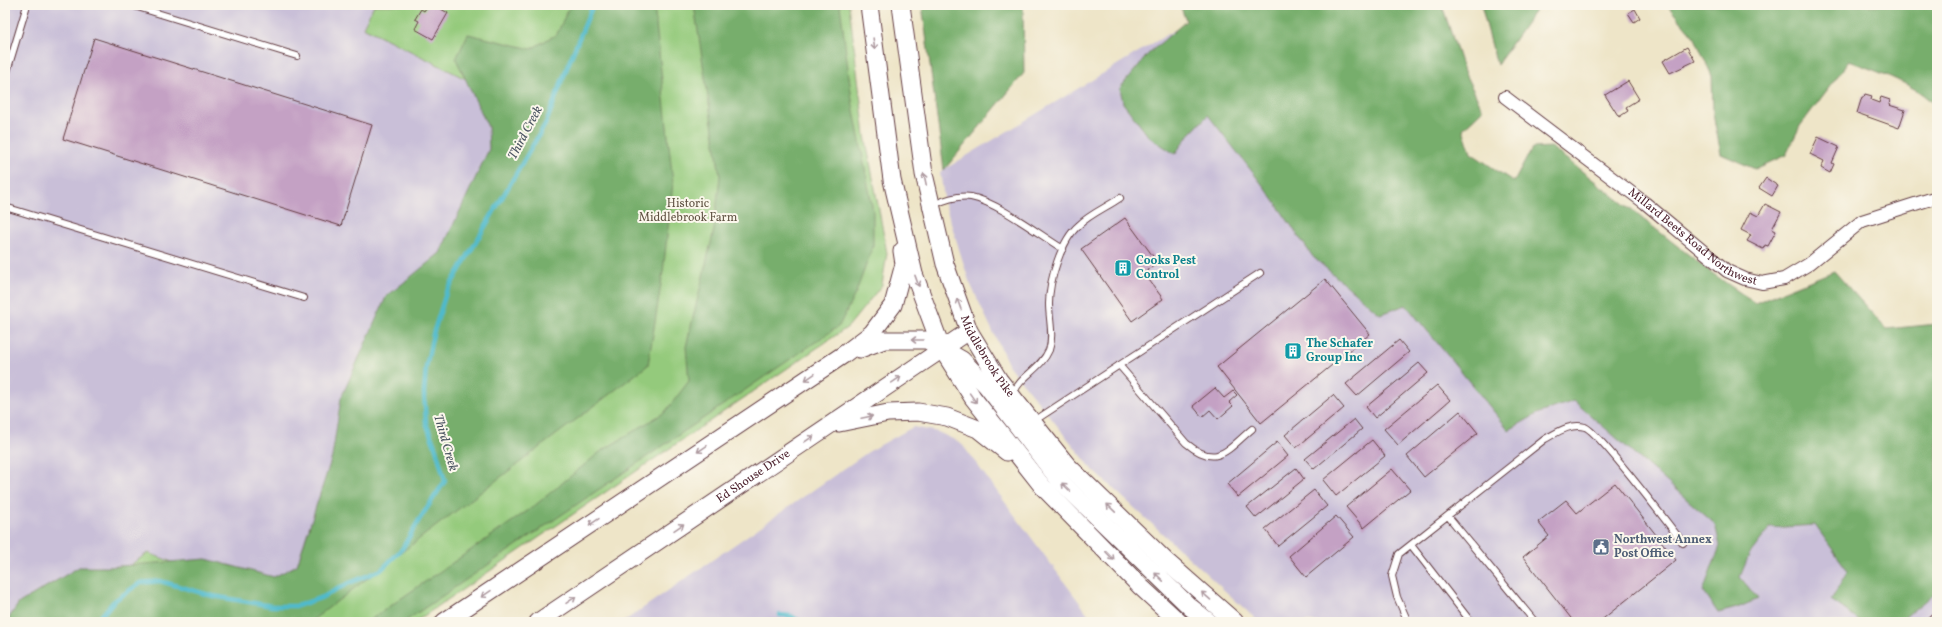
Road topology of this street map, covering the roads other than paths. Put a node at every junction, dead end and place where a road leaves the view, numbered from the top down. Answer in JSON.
{"nodes":[{"id":1,"x":27,"y":5,"type":"edge"},
{"id":2,"x":131,"y":5,"type":"edge"},
{"id":3,"x":869,"y":5,"type":"edge"},
{"id":4,"x":901,"y":5,"type":"edge"},
{"id":5,"x":297,"y":56,"type":"dead end"},
{"id":6,"x":5,"y":78,"type":"edge"},
{"id":7,"x":1505,"y":97,"type":"dead end"},
{"id":8,"x":892,"y":180,"type":"junction"},
{"id":9,"x":1937,"y":197,"type":"edge"},
{"id":10,"x":1120,"y":198,"type":"dead end"},
{"id":11,"x":931,"y":206,"type":"junction"},
{"id":12,"x":5,"y":207,"type":"edge"},
{"id":13,"x":1063,"y":249,"type":"junction"},
{"id":14,"x":1260,"y":273,"type":"dead end"},
{"id":15,"x":304,"y":298,"type":"dead end"},
{"id":16,"x":969,"y":331,"type":"junction"},
{"id":17,"x":942,"y":350,"type":"junction"},
{"id":18,"x":843,"y":355,"type":"junction"},
{"id":19,"x":1119,"y":365,"type":"junction"},
{"id":20,"x":1012,"y":396,"type":"junction"},
{"id":21,"x":1033,"y":422,"type":"junction"},
{"id":22,"x":829,"y":426,"type":"junction"},
{"id":23,"x":1252,"y":429,"type":"dead end"},
{"id":24,"x":1035,"y":477,"type":"junction"},
{"id":25,"x":1448,"y":516,"type":"junction"},
{"id":26,"x":1683,"y":543,"type":"dead end"},
{"id":27,"x":1411,"y":545,"type":"junction"},
{"id":28,"x":1937,"y":614,"type":"edge"},
{"id":29,"x":444,"y":622,"type":"edge"},
{"id":30,"x":538,"y":622,"type":"edge"},
{"id":31,"x":1179,"y":622,"type":"edge"},
{"id":32,"x":1209,"y":622,"type":"edge"},
{"id":33,"x":1235,"y":622,"type":"edge"},
{"id":34,"x":1408,"y":622,"type":"edge"},
{"id":35,"x":1471,"y":622,"type":"edge"},
{"id":36,"x":1535,"y":622,"type":"edge"},
{"id":37,"x":1928,"y":622,"type":"edge"}],
"edges":[{"from":1,"to":6,"type":"lane"},
{"from":2,"to":5,"type":"lane"},
{"from":3,"to":8,"type":"main road","one_way":true},
{"from":11,"to":4,"type":"main road","name":"Middlebrook Pike","one_way":true},
{"from":7,"to":9,"type":"street","name":"Millard Beets Road Northwest"},
{"from":8,"to":17,"type":"main road","one_way":true},
{"from":8,"to":18,"type":"main road"},
{"from":10,"to":13,"type":"lane"},
{"from":11,"to":13,"type":"lane"},
{"from":16,"to":11,"type":"main road","name":"Middlebrook Pike","one_way":true},
{"from":12,"to":15,"type":"lane"},
{"from":13,"to":20,"type":"lane"},
{"from":14,"to":19,"type":"lane"},
{"from":16,"to":17,"type":"main road","name":"Ed Shouse Drive"},
{"from":16,"to":20,"type":"main road","name":"Middlebrook Pike"},
{"from":17,"to":18,"type":"main road","one_way":true},
{"from":22,"to":17,"type":"main road","name":"Ed Shouse Drive","one_way":true},
{"from":17,"to":24,"type":"main road","one_way":true},
{"from":32,"to":17,"type":"main road","one_way":true},
{"from":18,"to":29,"type":"main road","one_way":true},
{"from":19,"to":21,"type":"lane"},
{"from":19,"to":23,"type":"lane"},
{"from":20,"to":21,"type":"main road","name":"Middlebrook Pike"},
{"from":33,"to":21,"type":"main road","name":"Middlebrook Pike","one_way":true},
{"from":22,"to":24,"type":"main road","one_way":true},
{"from":30,"to":22,"type":"main road","name":"Ed Shouse Drive","one_way":true},
{"from":24,"to":31,"type":"main road","one_way":true},
{"from":25,"to":26,"type":"lane"},
{"from":25,"to":27,"type":"lane"},
{"from":25,"to":36,"type":"lane"},
{"from":27,"to":34,"type":"lane"},
{"from":27,"to":35,"type":"lane"},
{"from":28,"to":37,"type":"lane"}]}
